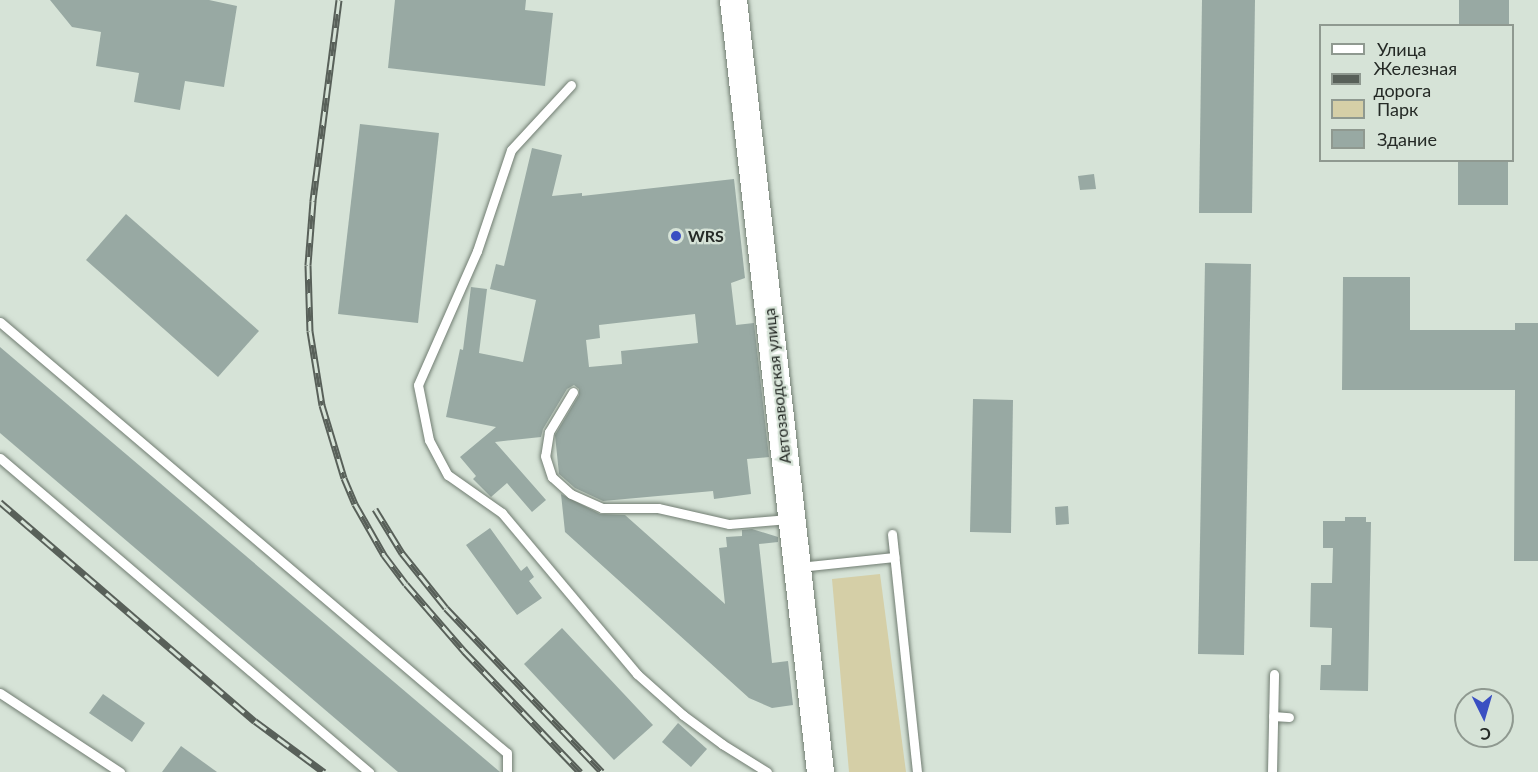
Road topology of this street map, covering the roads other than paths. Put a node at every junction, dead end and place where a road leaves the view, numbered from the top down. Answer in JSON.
{"nodes":[{"id":1,"x":734,"y":0,"type":"edge"},
{"id":2,"x":571,"y":85,"type":"dead end"},
{"id":3,"x":0,"y":322,"type":"edge"},
{"id":4,"x":573,"y":392,"type":"dead end"},
{"id":5,"x":0,"y":458,"type":"edge"},
{"id":6,"x":792,"y":519,"type":"junction"},
{"id":7,"x":892,"y":534,"type":"dead end"},
{"id":8,"x":894,"y":557,"type":"junction"},
{"id":9,"x":797,"y":567,"type":"junction"},
{"id":10,"x":1274,"y":674,"type":"dead end"},
{"id":11,"x":0,"y":693,"type":"edge"},
{"id":12,"x":1274,"y":716,"type":"junction"},
{"id":13,"x":1289,"y":717,"type":"dead end"},
{"id":14,"x":120,"y":772,"type":"edge"},
{"id":15,"x":369,"y":772,"type":"edge"},
{"id":16,"x":507,"y":772,"type":"edge"},
{"id":17,"x":767,"y":772,"type":"edge"},
{"id":18,"x":820,"y":772,"type":"edge"},
{"id":19,"x":917,"y":772,"type":"edge"},
{"id":20,"x":1272,"y":772,"type":"edge"}],
"edges":[{"from":1,"to":6,"type":"street","name":"Автозаводская улица"},
{"from":2,"to":17,"type":"lane"},
{"from":3,"to":16,"type":"lane"},
{"from":4,"to":6,"type":"lane"},
{"from":5,"to":15,"type":"lane"},
{"from":6,"to":9,"type":"street","name":"Автозаводская улица"},
{"from":7,"to":8,"type":"lane"},
{"from":8,"to":9,"type":"lane"},
{"from":8,"to":19,"type":"lane"},
{"from":9,"to":18,"type":"street","name":"Автозаводская улица"},
{"from":10,"to":12,"type":"lane"},
{"from":11,"to":14,"type":"lane"},
{"from":12,"to":13,"type":"lane"},
{"from":12,"to":20,"type":"lane"}]}
